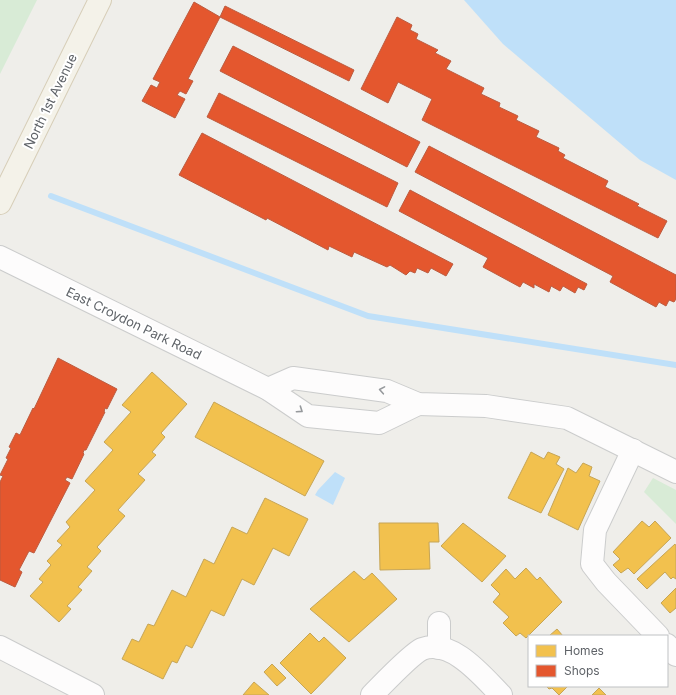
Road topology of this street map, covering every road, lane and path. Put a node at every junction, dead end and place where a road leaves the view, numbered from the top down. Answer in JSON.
{"nodes":[{"id":1,"x":100,"y":0,"type":"edge"},
{"id":2,"x":0,"y":203,"type":"edge"},
{"id":3,"x":0,"y":257,"type":"edge"},
{"id":4,"x":268,"y":389,"type":"junction"},
{"id":5,"x":418,"y":404,"type":"junction"},
{"id":6,"x":634,"y":450,"type":"junction"},
{"id":7,"x":676,"y":472,"type":"edge"},
{"id":8,"x":439,"y":623,"type":"dead end"},
{"id":9,"x":657,"y":635,"type":"edge"},
{"id":10,"x":668,"y":646,"type":"edge"},
{"id":11,"x":0,"y":647,"type":"edge"},
{"id":12,"x":436,"y":648,"type":"junction"},
{"id":13,"x":676,"y":655,"type":"edge"},
{"id":14,"x":93,"y":695,"type":"edge"},
{"id":15,"x":372,"y":695,"type":"edge"},
{"id":16,"x":501,"y":695,"type":"edge"}],
"edges":[{"from":1,"to":2,"type":"main road","name":"North 1st Avenue"},
{"from":3,"to":4,"type":"street","name":"East Croydon Park Road"},
{"from":5,"to":4,"type":"street","name":"East Croydon Park Road","one_way":true},
{"from":4,"to":5,"type":"street","name":"East Croydon Park Road","one_way":true},
{"from":5,"to":6,"type":"street","name":"East Croydon Park Road"},
{"from":6,"to":7,"type":"street","name":"East Croydon Park Road"},
{"from":6,"to":9,"type":"street"},
{"from":8,"to":12,"type":"street"},
{"from":10,"to":13,"type":"street"},
{"from":11,"to":14,"type":"street"},
{"from":12,"to":15,"type":"street"},
{"from":12,"to":16,"type":"street"}]}
